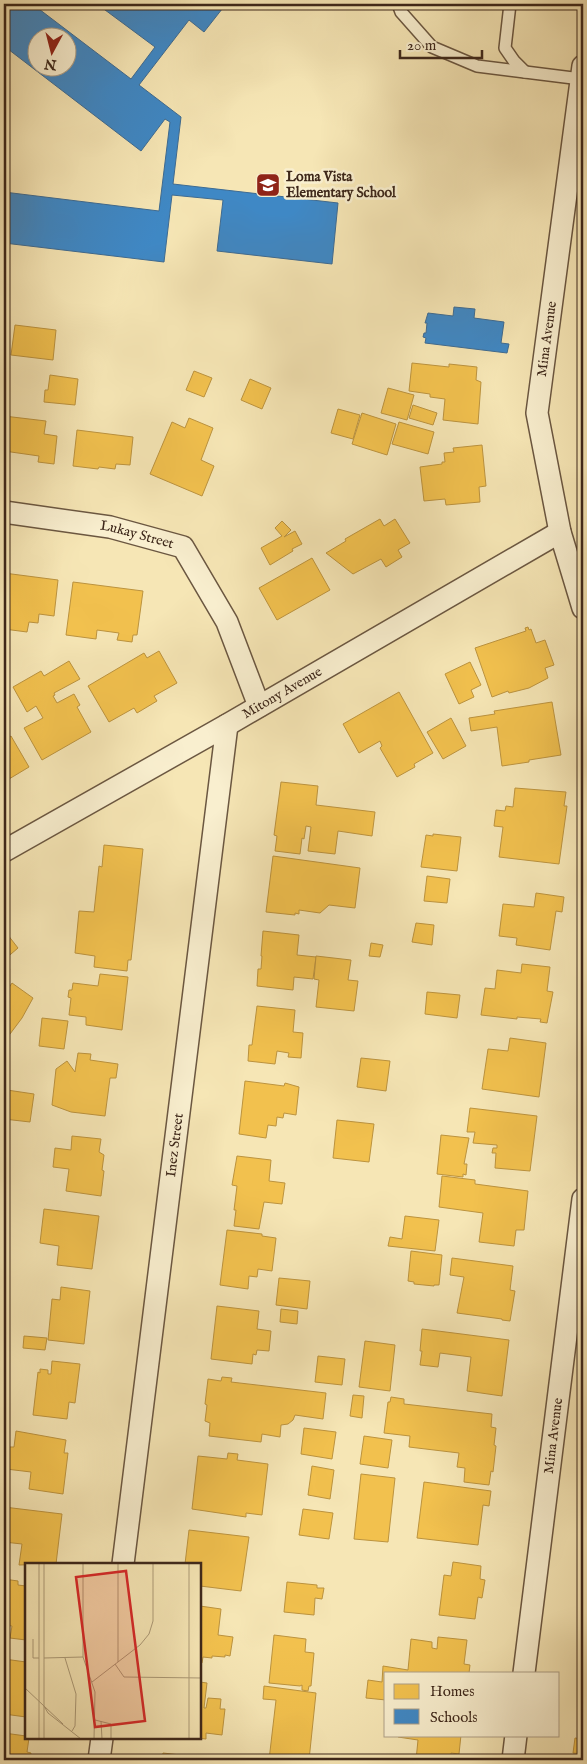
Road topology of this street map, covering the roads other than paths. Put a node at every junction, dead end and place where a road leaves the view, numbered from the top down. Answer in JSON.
{"nodes":[{"id":1,"x":398,"y":4,"type":"edge"},
{"id":2,"x":510,"y":4,"type":"edge"},
{"id":3,"x":525,"y":72,"type":"junction"},
{"id":4,"x":582,"y":73,"type":"edge"},
{"id":5,"x":4,"y":512,"type":"edge"},
{"id":6,"x":560,"y":532,"type":"junction"},
{"id":7,"x":583,"y":608,"type":"edge"},
{"id":8,"x":259,"y":706,"type":"junction"},
{"id":9,"x":226,"y":726,"type":"junction"},
{"id":10,"x":4,"y":851,"type":"edge"},
{"id":11,"x":583,"y":1199,"type":"edge"},
{"id":12,"x":123,"y":1563,"type":"edge"},
{"id":13,"x":524,"y":1672,"type":"edge"},
{"id":14,"x":516,"y":1736,"type":"edge"},
{"id":15,"x":102,"y":1739,"type":"edge"},
{"id":16,"x":99,"y":1760,"type":"edge"},
{"id":17,"x":513,"y":1760,"type":"edge"}],
"edges":[{"from":1,"to":3,"type":"lane"},
{"from":2,"to":3,"type":"lane"},
{"from":3,"to":4,"type":"lane"},
{"from":4,"to":6,"type":"street","name":"Mina Avenue"},
{"from":5,"to":8,"type":"street","name":"Lukay Street"},
{"from":6,"to":7,"type":"street","name":"Mina Avenue"},
{"from":6,"to":8,"type":"street","name":"Mitony Avenue"},
{"from":8,"to":9,"type":"street","name":"Mitony Avenue"},
{"from":9,"to":10,"type":"street","name":"Mitony Avenue"},
{"from":9,"to":12,"type":"street","name":"Inez Street"},
{"from":11,"to":13,"type":"street","name":"Mina Avenue"},
{"from":14,"to":17,"type":"street"},
{"from":15,"to":16,"type":"street"}]}
